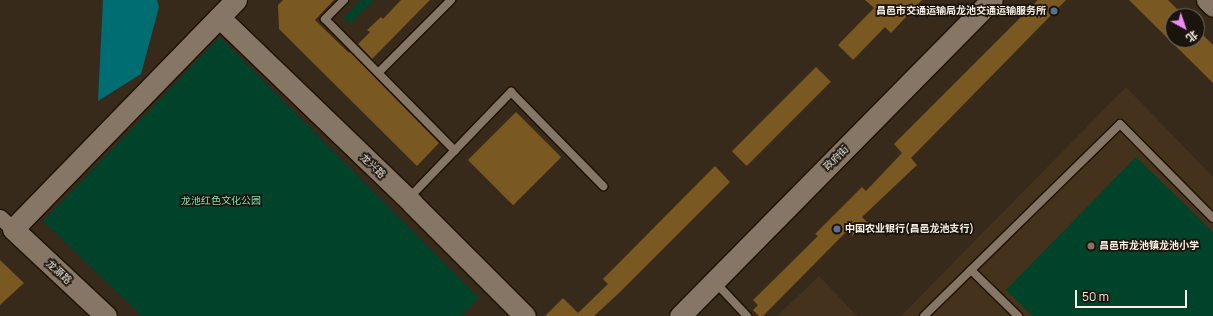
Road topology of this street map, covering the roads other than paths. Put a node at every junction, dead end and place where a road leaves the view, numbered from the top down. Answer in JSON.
{"nodes":[{"id":1,"x":236,"y":0,"type":"edge"},
{"id":2,"x":344,"y":0,"type":"edge"},
{"id":3,"x":451,"y":0,"type":"edge"},
{"id":4,"x":992,"y":0,"type":"edge"},
{"id":5,"x":1207,"y":0,"type":"edge"},
{"id":6,"x":1213,"y":6,"type":"edge"},
{"id":7,"x":219,"y":17,"type":"junction"},
{"id":8,"x":379,"y":72,"type":"junction"},
{"id":9,"x":455,"y":151,"type":"junction"},
{"id":10,"x":603,"y":186,"type":"dead end"},
{"id":11,"x":407,"y":199,"type":"junction"},
{"id":12,"x":1213,"y":218,"type":"edge"},
{"id":13,"x":6,"y":223,"type":"edge"},
{"id":14,"x":971,"y":270,"type":"junction"},
{"id":15,"x":714,"y":282,"type":"junction"},
{"id":16,"x":106,"y":316,"type":"edge"},
{"id":17,"x":525,"y":316,"type":"edge"},
{"id":18,"x":680,"y":316,"type":"edge"},
{"id":19,"x":747,"y":316,"type":"edge"},
{"id":20,"x":924,"y":316,"type":"edge"},
{"id":21,"x":1018,"y":316,"type":"edge"}],
"edges":[{"from":1,"to":7,"type":"street"},
{"from":2,"to":8,"type":"lane"},
{"from":3,"to":8,"type":"lane"},
{"from":4,"to":15,"type":"street","name":"政府街"},
{"from":5,"to":6,"type":"street"},
{"from":7,"to":11,"type":"street","name":"龙兴路"},
{"from":7,"to":13,"type":"street"},
{"from":8,"to":9,"type":"lane"},
{"from":9,"to":10,"type":"lane"},
{"from":9,"to":11,"type":"lane"},
{"from":11,"to":17,"type":"street","name":"龙兴路"},
{"from":12,"to":14,"type":"lane"},
{"from":13,"to":16,"type":"street","name":"龙源路"},
{"from":14,"to":20,"type":"lane"},
{"from":14,"to":21,"type":"lane"},
{"from":15,"to":18,"type":"street","name":"政府街"},
{"from":15,"to":19,"type":"lane"}]}
